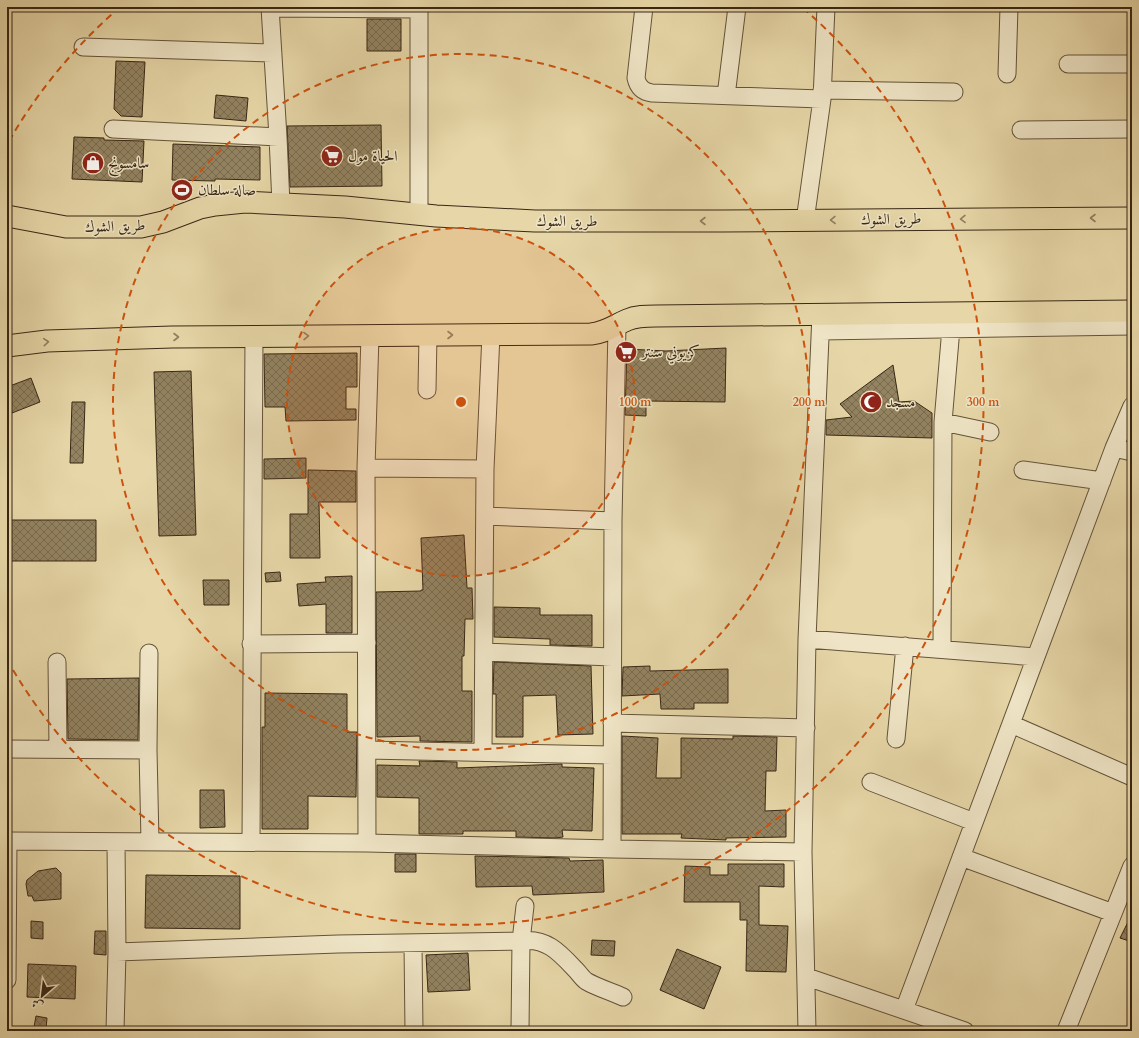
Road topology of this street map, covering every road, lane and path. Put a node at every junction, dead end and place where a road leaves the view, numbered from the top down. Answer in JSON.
{"nodes":[{"id":1,"x":270,"y":7,"type":"edge"},
{"id":2,"x":644,"y":7,"type":"edge"},
{"id":3,"x":737,"y":7,"type":"edge"},
{"id":4,"x":826,"y":7,"type":"edge"},
{"id":5,"x":1009,"y":7,"type":"edge"},
{"id":6,"x":420,"y":8,"type":"edge"},
{"id":7,"x":83,"y":47,"type":"dead end"},
{"id":8,"x":273,"y":53,"type":"junction"},
{"id":9,"x":1068,"y":64,"type":"dead end"},
{"id":10,"x":1132,"y":64,"type":"edge"},
{"id":11,"x":1007,"y":74,"type":"dead end"},
{"id":12,"x":954,"y":92,"type":"dead end"},
{"id":13,"x":822,"y":95,"type":"junction"},
{"id":14,"x":726,"y":96,"type":"junction"},
{"id":15,"x":113,"y":129,"type":"dead end"},
{"id":16,"x":1132,"y":129,"type":"edge"},
{"id":17,"x":1021,"y":130,"type":"dead end"},
{"id":18,"x":278,"y":137,"type":"junction"},
{"id":19,"x":281,"y":204,"type":"junction"},
{"id":20,"x":419,"y":214,"type":"junction"},
{"id":21,"x":7,"y":216,"type":"edge"},
{"id":22,"x":1132,"y":218,"type":"edge"},
{"id":23,"x":805,"y":220,"type":"junction"},
{"id":24,"x":1132,"y":311,"type":"edge"},
{"id":25,"x":951,"y":321,"type":"junction"},
{"id":26,"x":821,"y":323,"type":"junction"},
{"id":27,"x":617,"y":326,"type":"junction"},
{"id":28,"x":1132,"y":326,"type":"edge"},
{"id":29,"x":491,"y":334,"type":"junction"},
{"id":30,"x":370,"y":335,"type":"junction"},
{"id":31,"x":428,"y":335,"type":"junction"},
{"id":32,"x":254,"y":336,"type":"junction"},
{"id":33,"x":7,"y":346,"type":"edge"},
{"id":34,"x":426,"y":390,"type":"dead end"},
{"id":35,"x":1132,"y":406,"type":"edge"},
{"id":36,"x":943,"y":422,"type":"junction"},
{"id":37,"x":990,"y":432,"type":"dead end"},
{"id":38,"x":1114,"y":448,"type":"junction"},
{"id":39,"x":1132,"y":452,"type":"edge"},
{"id":40,"x":366,"y":468,"type":"junction"},
{"id":41,"x":485,"y":469,"type":"junction"},
{"id":42,"x":1022,"y":470,"type":"dead end"},
{"id":43,"x":1102,"y":481,"type":"junction"},
{"id":44,"x":485,"y":516,"type":"junction"},
{"id":45,"x":613,"y":521,"type":"junction"},
{"id":46,"x":807,"y":639,"type":"junction"},
{"id":47,"x":366,"y":643,"type":"junction"},
{"id":48,"x":252,"y":644,"type":"junction"},
{"id":49,"x":905,"y":646,"type":"junction"},
{"id":50,"x":942,"y":649,"type":"junction"},
{"id":51,"x":484,"y":652,"type":"junction"},
{"id":52,"x":149,"y":653,"type":"dead end"},
{"id":53,"x":612,"y":657,"type":"junction"},
{"id":54,"x":1036,"y":657,"type":"junction"},
{"id":55,"x":57,"y":662,"type":"dead end"},
{"id":56,"x":612,"y":722,"type":"junction"},
{"id":57,"x":1011,"y":724,"type":"junction"},
{"id":58,"x":806,"y":728,"type":"junction"},
{"id":59,"x":896,"y":739,"type":"dead end"},
{"id":60,"x":7,"y":749,"type":"edge"},
{"id":61,"x":58,"y":749,"type":"junction"},
{"id":62,"x":148,"y":750,"type":"junction"},
{"id":63,"x":367,"y":750,"type":"junction"},
{"id":64,"x":483,"y":752,"type":"junction"},
{"id":65,"x":612,"y":755,"type":"junction"},
{"id":66,"x":1132,"y":777,"type":"edge"},
{"id":67,"x":871,"y":782,"type":"dead end"},
{"id":68,"x":974,"y":822,"type":"junction"},
{"id":69,"x":8,"y":841,"type":"edge"},
{"id":70,"x":150,"y":841,"type":"junction"},
{"id":71,"x":116,"y":842,"type":"junction"},
{"id":72,"x":251,"y":842,"type":"junction"},
{"id":73,"x":367,"y":843,"type":"junction"},
{"id":74,"x":612,"y":849,"type":"junction"},
{"id":75,"x":804,"y":852,"type":"junction"},
{"id":76,"x":961,"y":857,"type":"junction"},
{"id":77,"x":1132,"y":866,"type":"edge"},
{"id":78,"x":524,"y":906,"type":"dead end"},
{"id":79,"x":1113,"y":913,"type":"junction"},
{"id":80,"x":521,"y":941,"type":"junction"},
{"id":81,"x":412,"y":944,"type":"junction"},
{"id":82,"x":117,"y":952,"type":"junction"},
{"id":83,"x":807,"y":977,"type":"junction"},
{"id":84,"x":7,"y":980,"type":"edge"},
{"id":85,"x":623,"y":997,"type":"dead end"},
{"id":86,"x":904,"y":1010,"type":"junction"},
{"id":87,"x":115,"y":1031,"type":"edge"},
{"id":88,"x":414,"y":1031,"type":"edge"},
{"id":89,"x":520,"y":1031,"type":"edge"},
{"id":90,"x":807,"y":1031,"type":"edge"},
{"id":91,"x":965,"y":1031,"type":"edge"},
{"id":92,"x":1066,"y":1031,"type":"edge"}],
"edges":[{"from":1,"to":6,"type":"street"},
{"from":1,"to":8,"type":"street"},
{"from":2,"to":14,"type":"street"},
{"from":3,"to":14,"type":"street"},
{"from":4,"to":13,"type":"street"},
{"from":5,"to":11,"type":"street"},
{"from":6,"to":20,"type":"street"},
{"from":7,"to":8,"type":"street"},
{"from":8,"to":18,"type":"street"},
{"from":9,"to":10,"type":"street"},
{"from":12,"to":13,"type":"street"},
{"from":13,"to":14,"type":"street"},
{"from":13,"to":23,"type":"street"},
{"from":15,"to":18,"type":"street"},
{"from":16,"to":17,"type":"street"},
{"from":18,"to":19,"type":"street"},
{"from":19,"to":20,"type":"main road","name":"طريق الشوك"},
{"from":19,"to":21,"type":"main road","name":"طريق الشوك"},
{"from":23,"to":20,"type":"main road","name":"طريق الشوك","one_way":true},
{"from":22,"to":23,"type":"main road","name":"طريق الشوك","one_way":true},
{"from":24,"to":25,"type":"main road"},
{"from":25,"to":26,"type":"main road"},
{"from":25,"to":28,"type":"street"},
{"from":25,"to":36,"type":"street"},
{"from":26,"to":27,"type":"main road"},
{"from":26,"to":46,"type":"street"},
{"from":27,"to":29,"type":"main road"},
{"from":27,"to":45,"type":"street"},
{"from":31,"to":29,"type":"main road","one_way":true},
{"from":29,"to":41,"type":"street"},
{"from":30,"to":31,"type":"main road"},
{"from":32,"to":30,"type":"main road","one_way":true},
{"from":30,"to":40,"type":"street"},
{"from":31,"to":34,"type":"street"},
{"from":33,"to":32,"type":"main road","one_way":true},
{"from":32,"to":48,"type":"street"},
{"from":35,"to":38,"type":"street"},
{"from":36,"to":37,"type":"street"},
{"from":36,"to":50,"type":"street"},
{"from":38,"to":39,"type":"street"},
{"from":38,"to":43,"type":"street"},
{"from":40,"to":41,"type":"street"},
{"from":40,"to":47,"type":"street"},
{"from":41,"to":44,"type":"street"},
{"from":42,"to":43,"type":"street"},
{"from":43,"to":54,"type":"street"},
{"from":44,"to":45,"type":"street"},
{"from":44,"to":51,"type":"street"},
{"from":45,"to":53,"type":"street"},
{"from":46,"to":49,"type":"street"},
{"from":46,"to":58,"type":"street"},
{"from":47,"to":48,"type":"street"},
{"from":47,"to":63,"type":"street"},
{"from":48,"to":72,"type":"street"},
{"from":49,"to":50,"type":"street"},
{"from":49,"to":59,"type":"street"},
{"from":50,"to":54,"type":"street"},
{"from":51,"to":53,"type":"street"},
{"from":51,"to":64,"type":"street"},
{"from":52,"to":62,"type":"street"},
{"from":53,"to":56,"type":"street"},
{"from":54,"to":57,"type":"street"},
{"from":55,"to":61,"type":"street"},
{"from":56,"to":58,"type":"street"},
{"from":56,"to":65,"type":"street"},
{"from":57,"to":66,"type":"street"},
{"from":57,"to":68,"type":"street"},
{"from":58,"to":75,"type":"street"},
{"from":60,"to":61,"type":"street"},
{"from":61,"to":62,"type":"street"},
{"from":62,"to":70,"type":"street"},
{"from":63,"to":64,"type":"street"},
{"from":63,"to":73,"type":"street"},
{"from":64,"to":65,"type":"street"},
{"from":65,"to":74,"type":"street"},
{"from":67,"to":68,"type":"street"},
{"from":68,"to":76,"type":"street"},
{"from":69,"to":71,"type":"street"},
{"from":69,"to":84,"type":"street"},
{"from":70,"to":71,"type":"street"},
{"from":70,"to":72,"type":"street"},
{"from":71,"to":82,"type":"street"},
{"from":72,"to":73,"type":"street"},
{"from":73,"to":74,"type":"street"},
{"from":74,"to":75,"type":"street"},
{"from":75,"to":83,"type":"street"},
{"from":76,"to":79,"type":"street"},
{"from":76,"to":86,"type":"street"},
{"from":77,"to":79,"type":"street"},
{"from":78,"to":80,"type":"street"},
{"from":79,"to":92,"type":"street"},
{"from":80,"to":81,"type":"street"},
{"from":80,"to":85,"type":"street"},
{"from":80,"to":89,"type":"street"},
{"from":81,"to":82,"type":"street"},
{"from":81,"to":88,"type":"street"},
{"from":82,"to":87,"type":"street"},
{"from":83,"to":86,"type":"street"},
{"from":83,"to":90,"type":"street"},
{"from":86,"to":91,"type":"street"}]}
